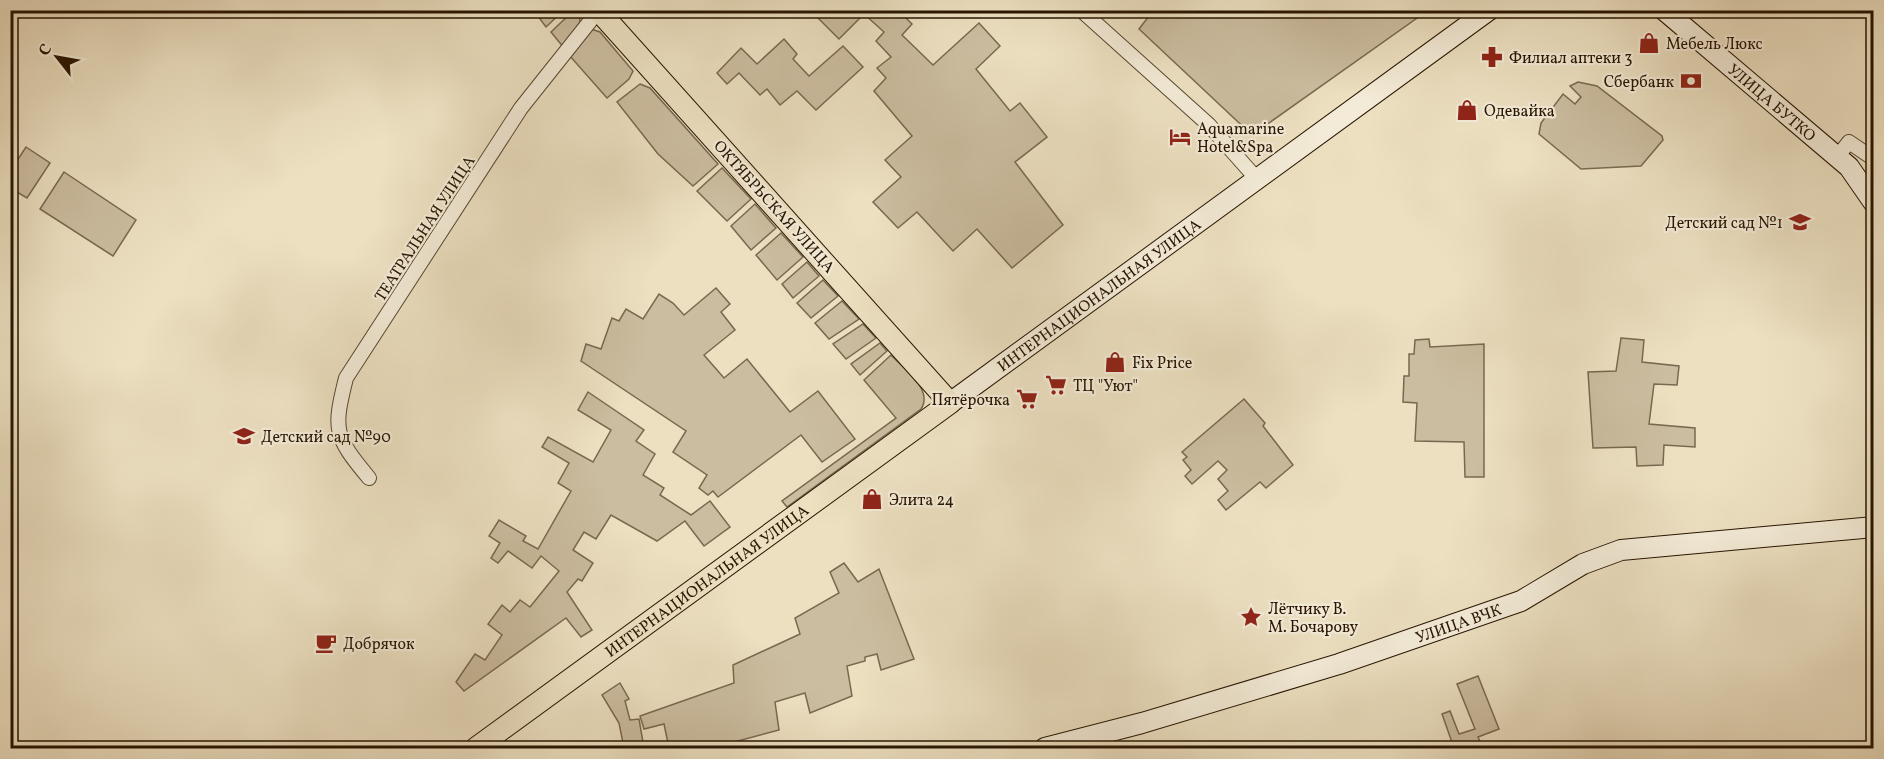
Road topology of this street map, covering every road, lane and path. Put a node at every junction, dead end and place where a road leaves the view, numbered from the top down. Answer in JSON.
{"nodes":[{"id":1,"x":1081,"y":10,"type":"edge"},
{"id":2,"x":1489,"y":10,"type":"edge"},
{"id":3,"x":1664,"y":10,"type":"edge"},
{"id":4,"x":598,"y":11,"type":"edge"},
{"id":5,"x":1837,"y":157,"type":"junction"},
{"id":6,"x":1874,"y":159,"type":"edge"},
{"id":7,"x":1256,"y":178,"type":"junction"},
{"id":8,"x":1874,"y":203,"type":"edge"},
{"id":9,"x":950,"y":403,"type":"junction"},
{"id":10,"x":369,"y":478,"type":"dead end"},
{"id":11,"x":1874,"y":527,"type":"edge"},
{"id":12,"x":476,"y":748,"type":"edge"},
{"id":13,"x":1045,"y":748,"type":"edge"}],
"edges":[{"from":1,"to":7,"type":"street"},
{"from":2,"to":7,"type":"main road","name":"ИНТЕРНАЦИОНАЛЬНАЯ УЛИЦА"},
{"from":3,"to":5,"type":"main road","name":"УЛИЦА БУТКО"},
{"from":4,"to":9,"type":"main road","name":"ОКТЯБРЬСКАЯ УЛИЦА"},
{"from":4,"to":10,"type":"street","name":"ТЕАТРАЛЬНАЯ УЛИЦА"},
{"from":5,"to":6,"type":"street"},
{"from":5,"to":8,"type":"main road","name":"УЛИЦА БУТКО"},
{"from":7,"to":9,"type":"main road","name":"ИНТЕРНАЦИОНАЛЬНАЯ УЛИЦА"},
{"from":9,"to":12,"type":"main road","name":"ИНТЕРНАЦИОНАЛЬНАЯ УЛИЦА"},
{"from":11,"to":13,"type":"main road","name":"УЛИЦА ВЧК"}]}
